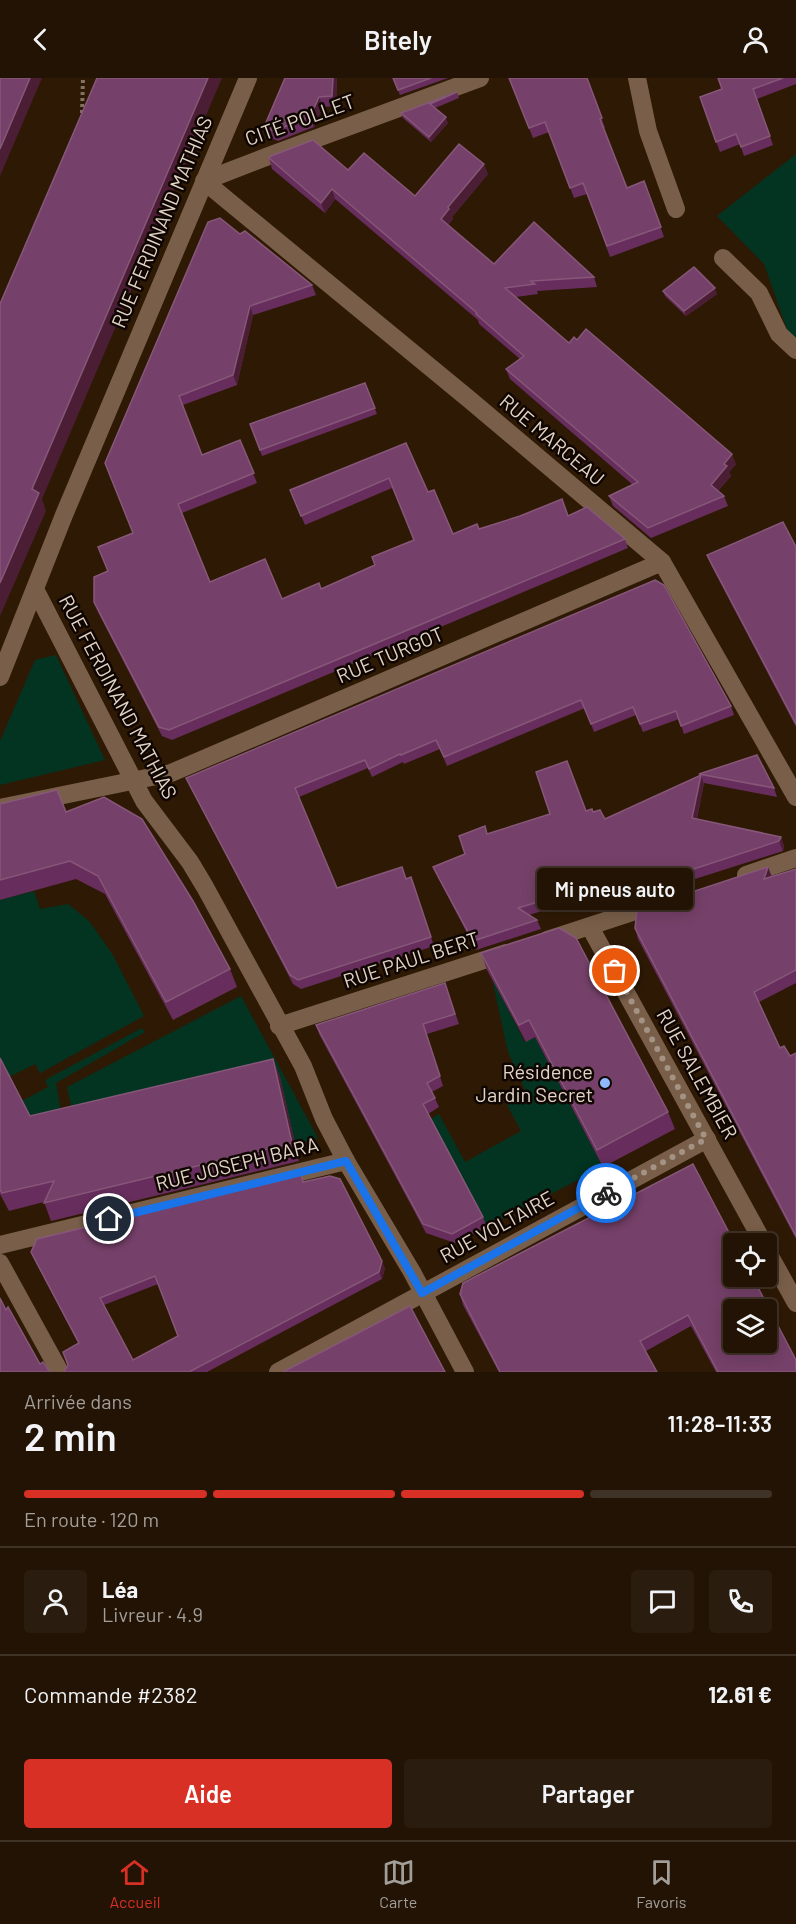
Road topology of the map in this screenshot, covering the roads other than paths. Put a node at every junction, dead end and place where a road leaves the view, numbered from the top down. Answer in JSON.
{"nodes":[{"id":1,"x":248,"y":78,"type":"edge"},
{"id":2,"x":480,"y":78,"type":"edge"},
{"id":3,"x":637,"y":78,"type":"edge"},
{"id":4,"x":204,"y":181,"type":"junction"},
{"id":5,"x":676,"y":209,"type":"dead end"},
{"id":6,"x":723,"y":258,"type":"dead end"},
{"id":7,"x":796,"y":350,"type":"edge"},
{"id":8,"x":662,"y":562,"type":"junction"},
{"id":9,"x":35,"y":589,"type":"junction"},
{"id":10,"x":0,"y":676,"type":"edge"},
{"id":11,"x":133,"y":780,"type":"junction"},
{"id":12,"x":796,"y":797,"type":"edge"},
{"id":13,"x":0,"y":808,"type":"edge"},
{"id":14,"x":796,"y":858,"type":"edge"},
{"id":15,"x":731,"y":880,"type":"edge"},
{"id":16,"x":677,"y":898,"type":"edge"},
{"id":17,"x":590,"y":927,"type":"junction"},
{"id":18,"x":279,"y":1026,"type":"junction"},
{"id":19,"x":706,"y":1139,"type":"junction"},
{"id":20,"x":346,"y":1161,"type":"junction"},
{"id":21,"x":758,"y":1233,"type":"edge"},
{"id":22,"x":0,"y":1245,"type":"edge"},
{"id":23,"x":0,"y":1263,"type":"edge"},
{"id":24,"x":777,"y":1269,"type":"edge"},
{"id":25,"x":422,"y":1293,"type":"junction"},
{"id":26,"x":796,"y":1303,"type":"edge"},
{"id":27,"x":60,"y":1372,"type":"edge"},
{"id":28,"x":278,"y":1372,"type":"edge"},
{"id":29,"x":465,"y":1372,"type":"edge"}],
"edges":[{"from":1,"to":4,"type":"street","name":"RUE FERDINAND MATHIAS"},
{"from":2,"to":4,"type":"street","name":"CITÉ POLLET"},
{"from":3,"to":5,"type":"street"},
{"from":4,"to":8,"type":"street","name":"RUE MARCEAU"},
{"from":4,"to":9,"type":"street","name":"RUE FERDINAND MATHIAS"},
{"from":6,"to":7,"type":"street"},
{"from":8,"to":11,"type":"street","name":"RUE TURGOT"},
{"from":8,"to":12,"type":"street","name":"RUE MARCEAU"},
{"from":9,"to":10,"type":"street"},
{"from":9,"to":11,"type":"street","name":"RUE FERDINAND MATHIAS"},
{"from":11,"to":13,"type":"street","name":"RUE TURGOT"},
{"from":11,"to":18,"type":"street","name":"RUE FERDINAND MATHIAS"},
{"from":14,"to":15,"type":"street"},
{"from":16,"to":17,"type":"street","name":"RUE PAUL BERT"},
{"from":17,"to":18,"type":"street","name":"RUE PAUL BERT"},
{"from":17,"to":19,"type":"street","name":"RUE SALEMBIER"},
{"from":18,"to":20,"type":"street","name":"RUE FERDINAND MATHIAS"},
{"from":19,"to":21,"type":"street","name":"RUE SALEMBIER"},
{"from":19,"to":25,"type":"street","name":"RUE VOLTAIRE"},
{"from":20,"to":22,"type":"street","name":"RUE JOSEPH BARA"},
{"from":20,"to":25,"type":"street","name":"RUE FERDINAND MATHIAS"},
{"from":23,"to":27,"type":"street"},
{"from":24,"to":26,"type":"street"},
{"from":25,"to":28,"type":"street","name":"RUE VOLTAIRE"},
{"from":25,"to":29,"type":"street","name":"RUE FERDINAND MATHIAS"}]}
